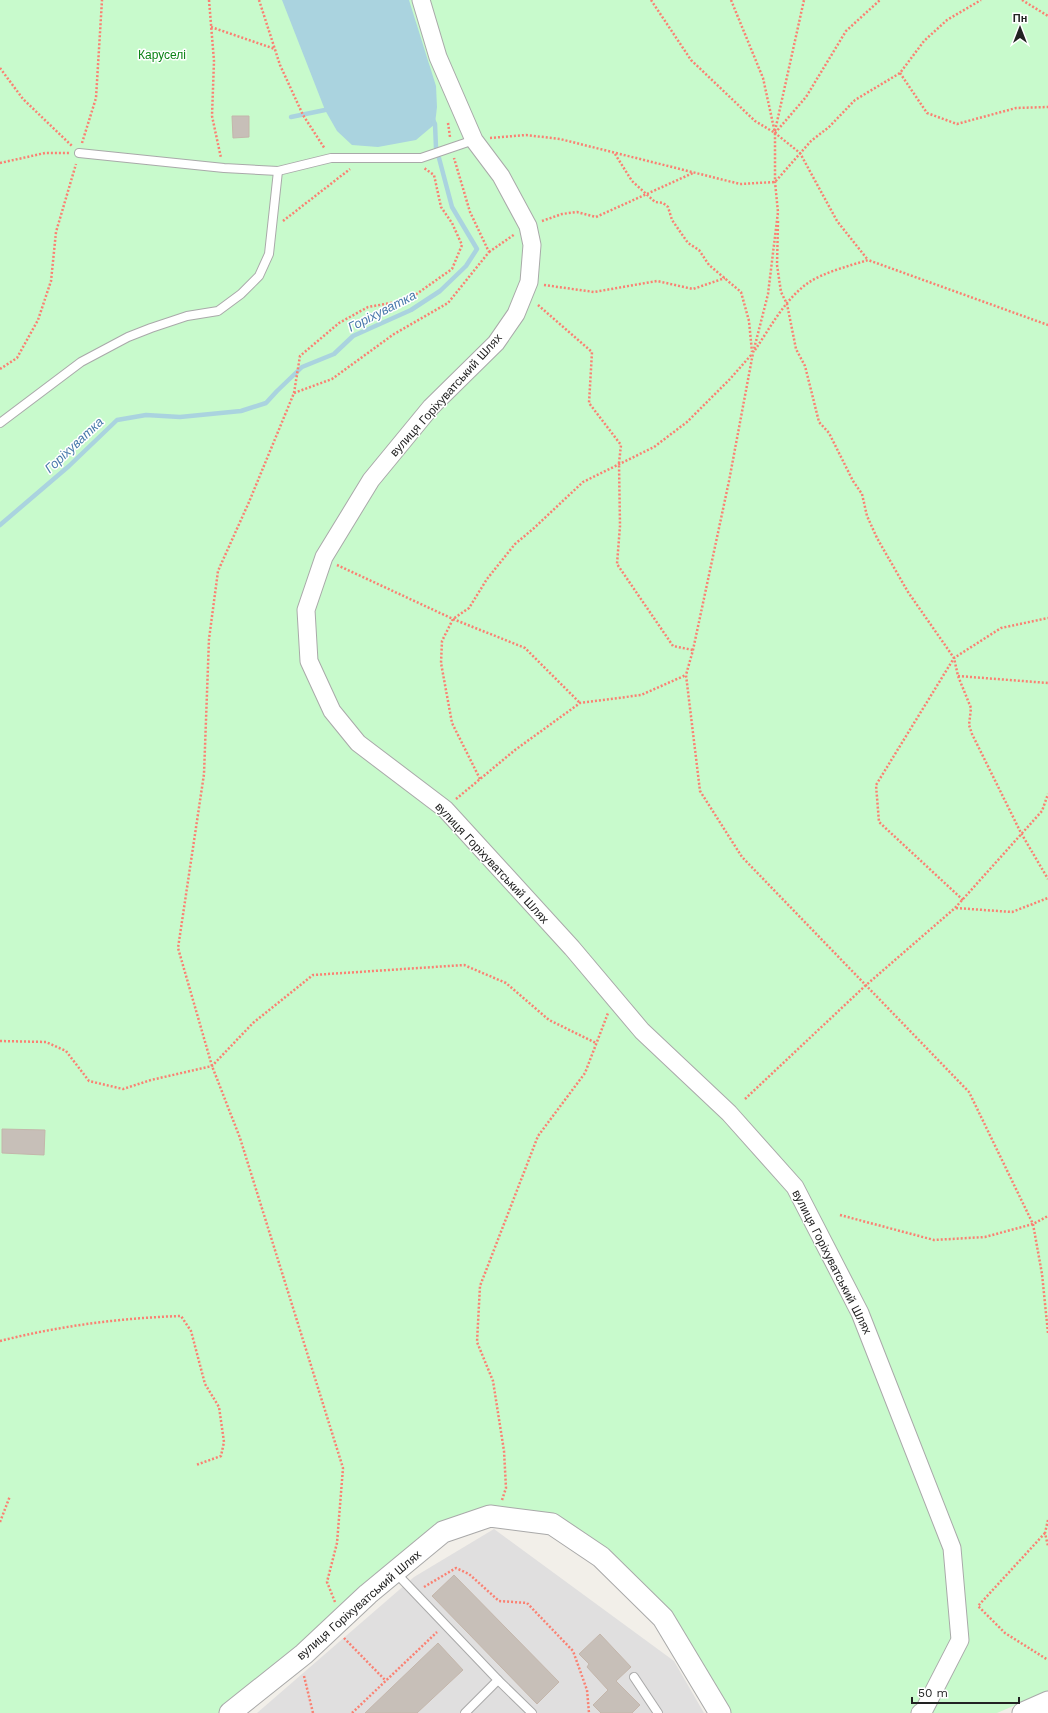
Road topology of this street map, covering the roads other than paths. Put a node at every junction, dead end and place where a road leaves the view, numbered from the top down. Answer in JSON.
{"nodes":[{"id":1,"x":421,"y":0,"type":"edge"},
{"id":2,"x":474,"y":140,"type":"junction"},
{"id":3,"x":79,"y":153,"type":"road end"},
{"id":4,"x":278,"y":171,"type":"junction"},
{"id":5,"x":0,"y":423,"type":"edge"},
{"id":6,"x":395,"y":1572,"type":"junction"},
{"id":7,"x":634,"y":1677,"type":"dead end"},
{"id":8,"x":498,"y":1680,"type":"junction"},
{"id":9,"x":1048,"y":1702,"type":"edge"},
{"id":10,"x":230,"y":1713,"type":"edge"},
{"id":11,"x":466,"y":1713,"type":"edge"},
{"id":12,"x":532,"y":1713,"type":"edge"},
{"id":13,"x":658,"y":1713,"type":"edge"},
{"id":14,"x":720,"y":1713,"type":"edge"},
{"id":15,"x":920,"y":1713,"type":"edge"},
{"id":16,"x":1023,"y":1713,"type":"edge"}],
"edges":[{"from":1,"to":2,"type":"street","name":"вулиця Горіхуватський Шлях"},
{"from":2,"to":4,"type":"lane"},
{"from":2,"to":15,"type":"street","name":"вулиця Горіхуватський Шлях"},
{"from":3,"to":4,"type":"lane"},
{"from":4,"to":5,"type":"lane"},
{"from":6,"to":8,"type":"lane"},
{"from":6,"to":10,"type":"street","name":"вулиця Горіхуватський Шлях"},
{"from":6,"to":14,"type":"street","name":"вулиця Горіхуватський Шлях"},
{"from":7,"to":13,"type":"lane"},
{"from":8,"to":11,"type":"lane"},
{"from":8,"to":12,"type":"lane"},
{"from":9,"to":16,"type":"street"}]}
